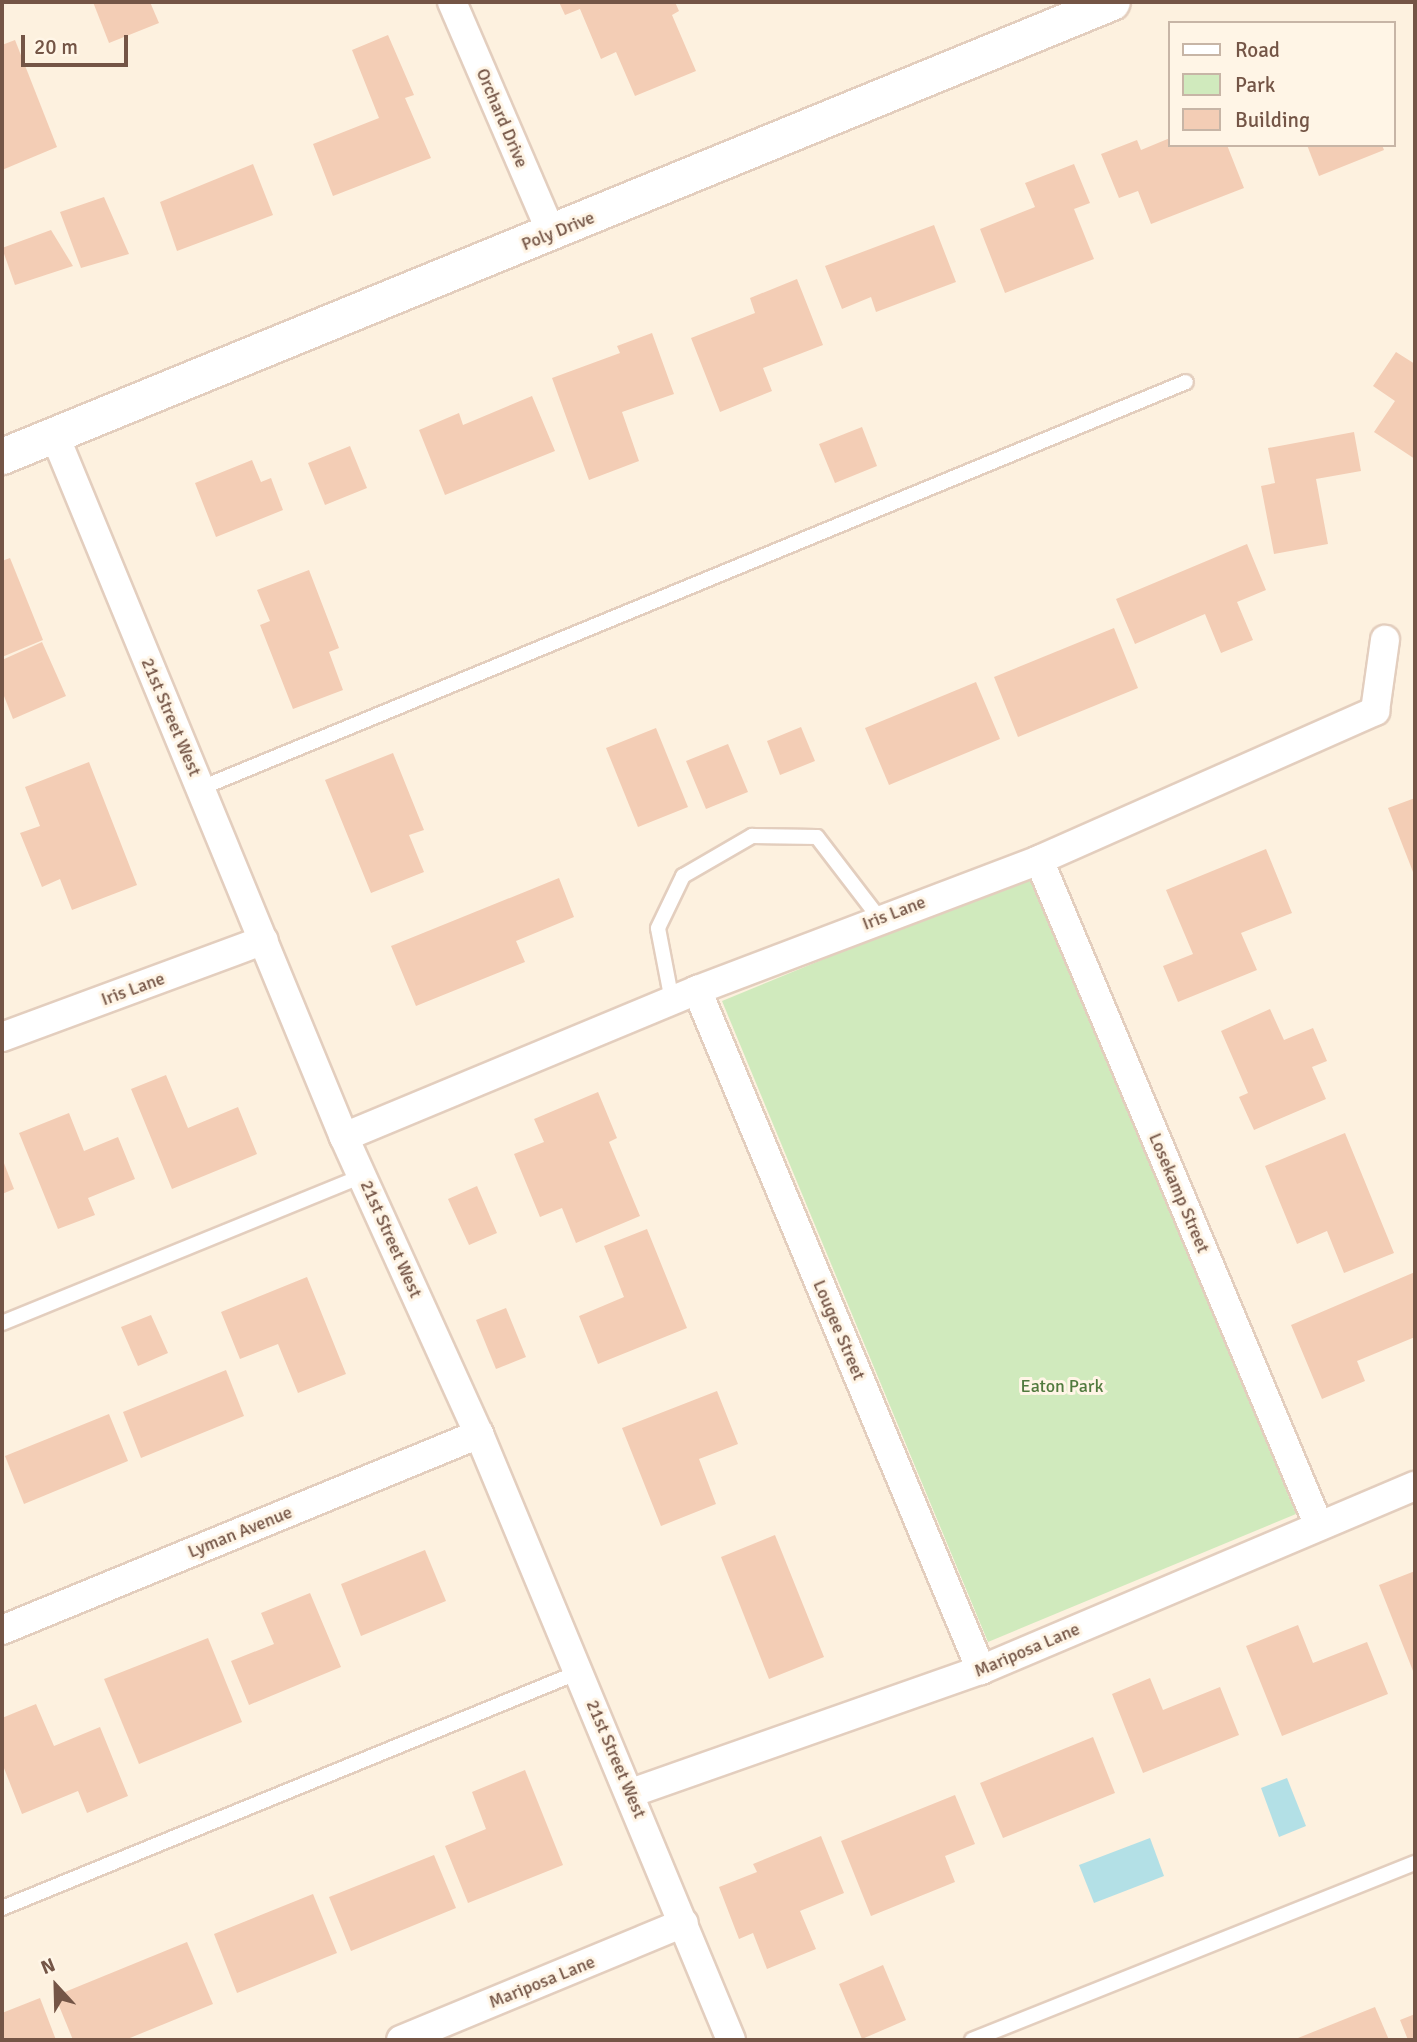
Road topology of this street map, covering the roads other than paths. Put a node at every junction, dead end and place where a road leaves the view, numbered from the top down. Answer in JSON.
{"nodes":[{"id":1,"x":452,"y":2,"type":"edge"},
{"id":2,"x":1112,"y":2,"type":"edge"},
{"id":3,"x":552,"y":234,"type":"junction"},
{"id":4,"x":1186,"y":382,"type":"dead end"},
{"id":5,"x":55,"y":436,"type":"junction"},
{"id":6,"x":2,"y":456,"type":"edge"},
{"id":7,"x":1385,"y":639,"type":"dead end"},
{"id":8,"x":201,"y":789,"type":"junction"},
{"id":9,"x":1038,"y":860,"type":"junction"},
{"id":10,"x":880,"y":919,"type":"junction"},
{"id":11,"x":264,"y":940,"type":"junction"},
{"id":12,"x":685,"y":995,"type":"junction"},
{"id":13,"x":2,"y":1037,"type":"edge"},
{"id":14,"x":344,"y":1137,"type":"junction"},
{"id":15,"x":362,"y":1176,"type":"junction"},
{"id":16,"x":2,"y":1323,"type":"edge"},
{"id":17,"x":479,"y":1434,"type":"junction"},
{"id":18,"x":1415,"y":1486,"type":"edge"},
{"id":19,"x":1319,"y":1526,"type":"junction"},
{"id":20,"x":2,"y":1630,"type":"edge"},
{"id":21,"x":981,"y":1670,"type":"junction"},
{"id":22,"x":579,"y":1672,"type":"junction"},
{"id":23,"x":631,"y":1793,"type":"junction"},
{"id":24,"x":1415,"y":1863,"type":"edge"},
{"id":25,"x":2,"y":1908,"type":"edge"},
{"id":26,"x":684,"y":1923,"type":"junction"},
{"id":27,"x":401,"y":2040,"type":"edge"},
{"id":28,"x":731,"y":2040,"type":"edge"},
{"id":29,"x":972,"y":2040,"type":"edge"}],
"edges":[{"from":1,"to":3,"type":"street","name":"Orchard Drive"},
{"from":2,"to":3,"type":"street","name":"Poly Drive"},
{"from":3,"to":5,"type":"street","name":"Poly Drive"},
{"from":4,"to":8,"type":"lane"},
{"from":5,"to":6,"type":"street","name":"Poly Drive"},
{"from":5,"to":8,"type":"street","name":"21st Street West"},
{"from":7,"to":9,"type":"street","name":"Iris Lane"},
{"from":8,"to":11,"type":"street","name":"21st Street West"},
{"from":9,"to":10,"type":"street","name":"Iris Lane"},
{"from":9,"to":19,"type":"street","name":"Losekamp Street"},
{"from":10,"to":12,"type":"street","name":"Iris Lane"},
{"from":10,"to":12,"type":"lane"},
{"from":11,"to":13,"type":"street","name":"Iris Lane"},
{"from":11,"to":14,"type":"street","name":"21st Street West"},
{"from":12,"to":14,"type":"street","name":"Iris Lane"},
{"from":12,"to":21,"type":"street","name":"Lougee Street"},
{"from":14,"to":15,"type":"street","name":"21st Street West"},
{"from":15,"to":16,"type":"lane"},
{"from":15,"to":17,"type":"street","name":"21st Street West"},
{"from":17,"to":20,"type":"street","name":"Lyman Avenue"},
{"from":17,"to":22,"type":"street","name":"21st Street West"},
{"from":18,"to":19,"type":"street","name":"Mariposa Lane"},
{"from":19,"to":21,"type":"street","name":"Mariposa Lane"},
{"from":21,"to":23,"type":"street","name":"Mariposa Lane"},
{"from":22,"to":23,"type":"street","name":"21st Street West"},
{"from":22,"to":25,"type":"lane"},
{"from":23,"to":26,"type":"street","name":"21st Street West"},
{"from":24,"to":29,"type":"lane"},
{"from":26,"to":27,"type":"street","name":"Mariposa Lane"},
{"from":26,"to":28,"type":"street","name":"21st Street West"}]}
